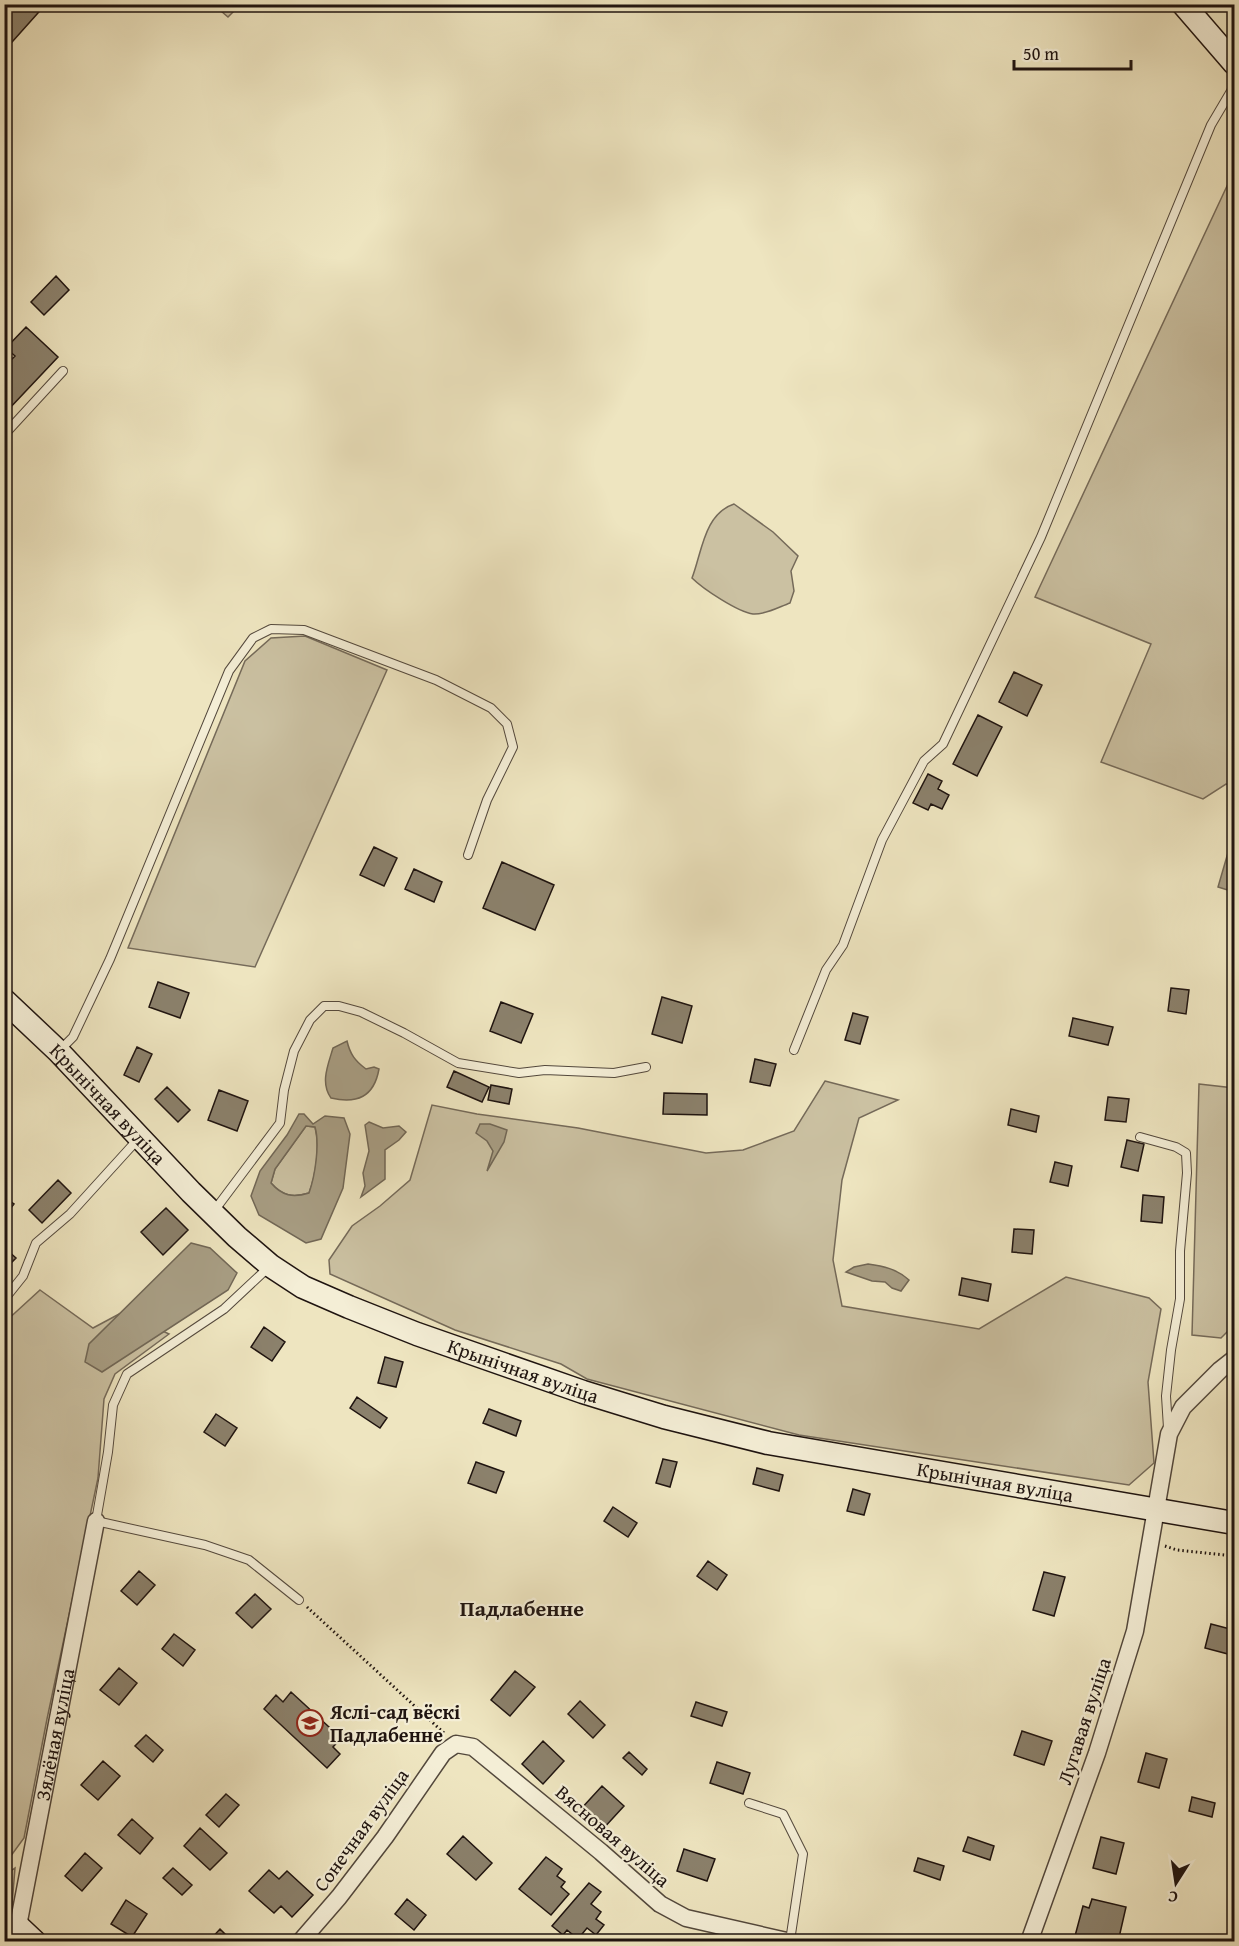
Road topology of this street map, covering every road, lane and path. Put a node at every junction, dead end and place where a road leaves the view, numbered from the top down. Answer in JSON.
{"nodes":[{"id":1,"x":1184,"y":4,"type":"edge"},
{"id":2,"x":1234,"y":63,"type":"edge"},
{"id":3,"x":1234,"y":86,"type":"edge"},
{"id":4,"x":63,"y":371,"type":"dead end"},
{"id":5,"x":4,"y":435,"type":"edge"},
{"id":6,"x":468,"y":855,"type":"dead end"},
{"id":7,"x":4,"y":1000,"type":"edge"},
{"id":8,"x":794,"y":1050,"type":"dead end"},
{"id":9,"x":58,"y":1051,"type":"junction"},
{"id":10,"x":646,"y":1067,"type":"dead end"},
{"id":11,"x":139,"y":1137,"type":"junction"},
{"id":12,"x":1140,"y":1137,"type":"dead end"},
{"id":13,"x":212,"y":1213,"type":"junction"},
{"id":14,"x":271,"y":1266,"type":"junction"},
{"id":15,"x":7,"y":1296,"type":"dead end"},
{"id":16,"x":1234,"y":1359,"type":"edge"},
{"id":17,"x":1169,"y":1434,"type":"junction"},
{"id":18,"x":1156,"y":1509,"type":"junction"},
{"id":19,"x":96,"y":1521,"type":"junction"},
{"id":20,"x":1234,"y":1523,"type":"edge"},
{"id":21,"x":1151,"y":1541,"type":"junction"},
{"id":22,"x":1234,"y":1556,"type":"edge"},
{"id":23,"x":299,"y":1600,"type":"joint"},
{"id":24,"x":456,"y":1744,"type":"junction"},
{"id":25,"x":749,"y":1803,"type":"dead end"},
{"id":26,"x":16,"y":1934,"type":"edge"},
{"id":27,"x":35,"y":1941,"type":"edge"},
{"id":28,"x":300,"y":1941,"type":"edge"},
{"id":29,"x":791,"y":1941,"type":"edge"},
{"id":30,"x":1029,"y":1941,"type":"edge"}],
"edges":[{"from":1,"to":2,"type":"street"},
{"from":3,"to":8,"type":"lane"},
{"from":4,"to":5,"type":"lane"},
{"from":6,"to":9,"type":"lane"},
{"from":7,"to":9,"type":"street","name":"Крынічная вуліца"},
{"from":9,"to":11,"type":"street","name":"Крынічная вуліца"},
{"from":10,"to":13,"type":"lane"},
{"from":11,"to":13,"type":"street","name":"Крынічная вуліца"},
{"from":11,"to":15,"type":"lane"},
{"from":12,"to":17,"type":"lane"},
{"from":13,"to":14,"type":"street","name":"Крынічная вуліца"},
{"from":14,"to":18,"type":"street","name":"Крынічная вуліца"},
{"from":14,"to":19,"type":"lane"},
{"from":16,"to":17,"type":"street"},
{"from":17,"to":18,"type":"street"},
{"from":18,"to":20,"type":"street","name":"Крынічная вуліца"},
{"from":18,"to":21,"type":"street","name":"Лугавая вуліца"},
{"from":19,"to":23,"type":"lane"},
{"from":19,"to":26,"type":"street","name":"Зялёная вуліца"},
{"from":21,"to":22,"type":"path"},
{"from":21,"to":30,"type":"street","name":"Лугавая вуліца"},
{"from":23,"to":24,"type":"path"},
{"from":24,"to":28,"type":"street","name":"Сонечная вуліца"},
{"from":24,"to":29,"type":"street","name":"Вясновая вуліца"},
{"from":25,"to":29,"type":"lane"},
{"from":26,"to":27,"type":"street","name":"Зялёная вуліца"}]}
